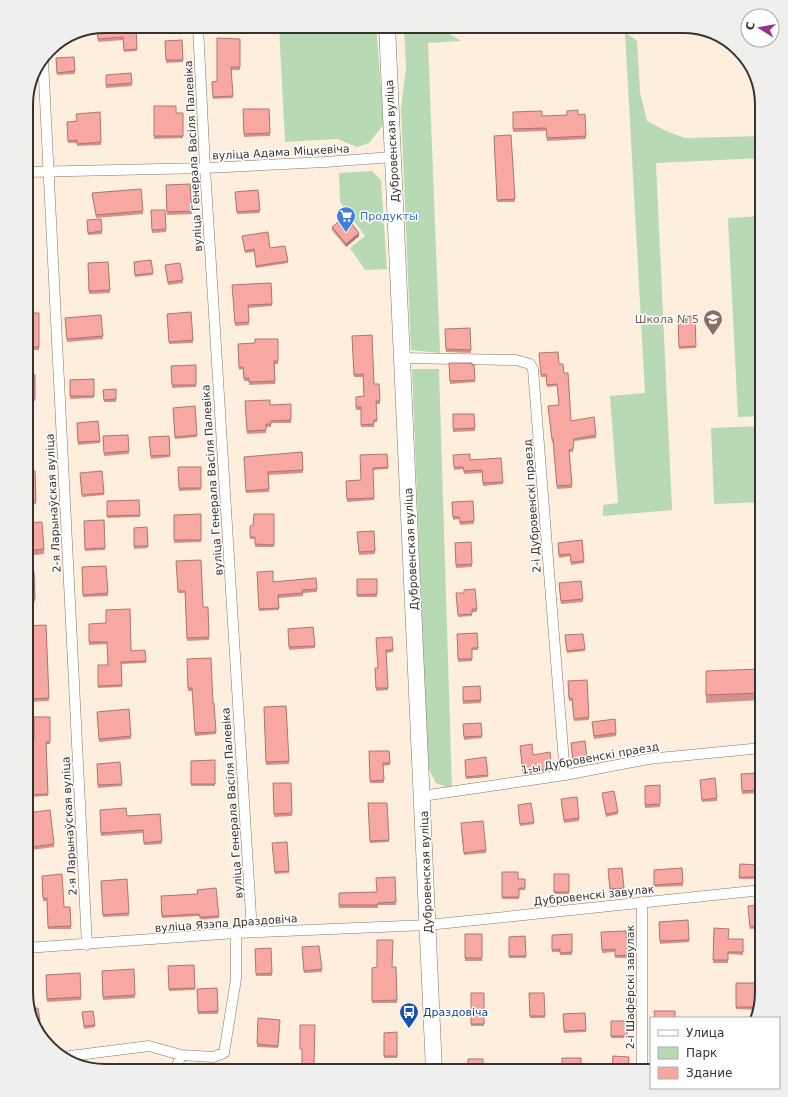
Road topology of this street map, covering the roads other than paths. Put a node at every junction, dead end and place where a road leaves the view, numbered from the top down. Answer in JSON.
{"nodes":[{"id":1,"x":198,"y":33,"type":"edge"},
{"id":2,"x":387,"y":33,"type":"edge"},
{"id":3,"x":43,"y":70,"type":"edge"},
{"id":4,"x":393,"y":157,"type":"junction"},
{"id":5,"x":205,"y":168,"type":"junction"},
{"id":6,"x":33,"y":172,"type":"edge"},
{"id":7,"x":48,"y":172,"type":"junction"},
{"id":8,"x":402,"y":358,"type":"junction"},
{"id":9,"x":755,"y":749,"type":"edge"},
{"id":10,"x":565,"y":775,"type":"junction"},
{"id":11,"x":422,"y":796,"type":"junction"},
{"id":12,"x":755,"y":891,"type":"edge"},
{"id":13,"x":642,"y":902,"type":"junction"},
{"id":14,"x":428,"y":925,"type":"junction"},
{"id":15,"x":252,"y":932,"type":"junction"},
{"id":16,"x":236,"y":933,"type":"junction"},
{"id":17,"x":87,"y":945,"type":"junction"},
{"id":18,"x":33,"y":948,"type":"edge"},
{"id":19,"x":181,"y":1055,"type":"junction"},
{"id":20,"x":71,"y":1056,"type":"edge"},
{"id":21,"x":178,"y":1064,"type":"edge"},
{"id":22,"x":434,"y":1064,"type":"edge"},
{"id":23,"x":642,"y":1064,"type":"edge"}],
"edges":[{"from":1,"to":5,"type":"street","name":"вуліца Генерала Васіля Палевіка"},
{"from":2,"to":4,"type":"main road","name":"Дубровенская вуліца"},
{"from":3,"to":7,"type":"street","name":"2-я Ларынаўская вуліца"},
{"from":4,"to":5,"type":"street","name":"вуліца Адама Міцкевіча"},
{"from":4,"to":8,"type":"main road","name":"Дубровенская вуліца"},
{"from":5,"to":7,"type":"street","name":"вуліца Адама Міцкевіча"},
{"from":5,"to":15,"type":"street","name":"вуліца Генерала Васіля Палевіка"},
{"from":6,"to":7,"type":"street","name":"вуліца Адама Міцкевіча"},
{"from":7,"to":17,"type":"street","name":"2-я Ларынаўская вуліца"},
{"from":8,"to":10,"type":"street","name":"2-і Дубровенскі праезд"},
{"from":8,"to":11,"type":"main road","name":"Дубровенская вуліца"},
{"from":9,"to":10,"type":"street","name":"1-ы Дубровенскі праезд"},
{"from":10,"to":11,"type":"street","name":"1-ы Дубровенскі праезд"},
{"from":11,"to":14,"type":"main road","name":"Дубровенская вуліца"},
{"from":12,"to":13,"type":"street","name":"Дубровенскі завулак"},
{"from":13,"to":14,"type":"street","name":"Дубровенскі завулак"},
{"from":13,"to":23,"type":"street","name":"2-і Шафёрскі завулак"},
{"from":14,"to":15,"type":"street","name":"вуліца Язэпа Драздовіча"},
{"from":14,"to":22,"type":"main road","name":"Дубровенская вуліца"},
{"from":15,"to":16,"type":"street","name":"вуліца Язэпа Драздовіча"},
{"from":16,"to":17,"type":"street","name":"вуліца Язэпа Драздовіча"},
{"from":16,"to":19,"type":"street"},
{"from":17,"to":18,"type":"street","name":"вуліца Язэпа Драздовіча"},
{"from":19,"to":20,"type":"street"},
{"from":19,"to":21,"type":"street"}]}
